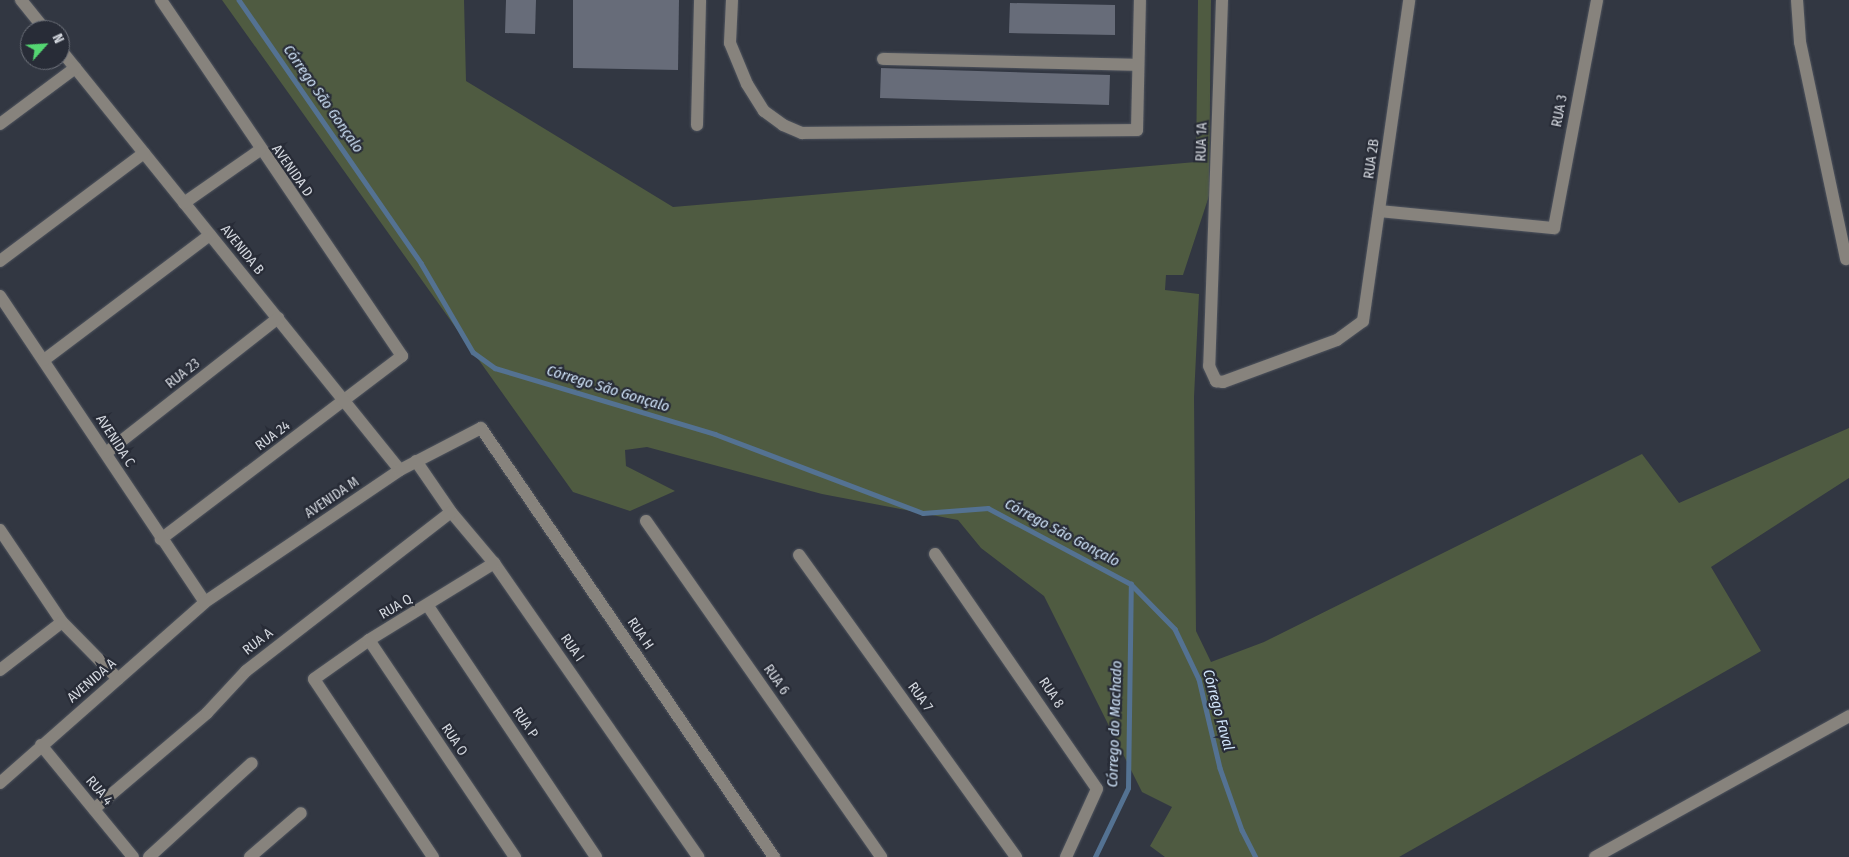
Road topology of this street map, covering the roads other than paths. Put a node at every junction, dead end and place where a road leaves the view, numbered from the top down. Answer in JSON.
{"nodes":[{"id":1,"x":20,"y":0,"type":"edge"},
{"id":2,"x":161,"y":0,"type":"edge"},
{"id":3,"x":700,"y":0,"type":"edge"},
{"id":4,"x":732,"y":0,"type":"edge"},
{"id":5,"x":1140,"y":0,"type":"edge"},
{"id":6,"x":1222,"y":0,"type":"edge"},
{"id":7,"x":1409,"y":0,"type":"edge"},
{"id":8,"x":1597,"y":0,"type":"edge"},
{"id":9,"x":1797,"y":0,"type":"edge"},
{"id":10,"x":37,"y":20,"type":"edge"},
{"id":11,"x":883,"y":59,"type":"dead end"},
{"id":12,"x":70,"y":62,"type":"edge"},
{"id":13,"x":1138,"y":65,"type":"junction"},
{"id":14,"x":75,"y":68,"type":"junction"},
{"id":15,"x":0,"y":124,"type":"edge"},
{"id":16,"x":697,"y":125,"type":"dead end"},
{"id":17,"x":260,"y":150,"type":"junction"},
{"id":18,"x":144,"y":153,"type":"junction"},
{"id":19,"x":184,"y":203,"type":"junction"},
{"id":20,"x":1380,"y":211,"type":"junction"},
{"id":21,"x":210,"y":235,"type":"junction"},
{"id":22,"x":1846,"y":259,"type":"dead end"},
{"id":23,"x":0,"y":261,"type":"edge"},
{"id":24,"x":0,"y":296,"type":"edge"},
{"id":25,"x":278,"y":318,"type":"junction"},
{"id":26,"x":402,"y":356,"type":"joint"},
{"id":27,"x":44,"y":360,"type":"junction"},
{"id":28,"x":1216,"y":381,"type":"joint"},
{"id":29,"x":344,"y":401,"type":"junction"},
{"id":30,"x":481,"y":428,"type":"joint"},
{"id":31,"x":106,"y":453,"type":"junction"},
{"id":32,"x":416,"y":461,"type":"junction"},
{"id":33,"x":400,"y":470,"type":"junction"},
{"id":34,"x":452,"y":512,"type":"junction"},
{"id":35,"x":646,"y":521,"type":"dead end"},
{"id":36,"x":0,"y":530,"type":"edge"},
{"id":37,"x":161,"y":539,"type":"junction"},
{"id":38,"x":935,"y":554,"type":"dead end"},
{"id":39,"x":800,"y":555,"type":"dead end"},
{"id":40,"x":494,"y":563,"type":"junction"},
{"id":41,"x":205,"y":602,"type":"junction"},
{"id":42,"x":428,"y":606,"type":"junction"},
{"id":43,"x":62,"y":622,"type":"junction"},
{"id":44,"x":369,"y":640,"type":"junction"},
{"id":45,"x":0,"y":670,"type":"edge"},
{"id":46,"x":118,"y":678,"type":"junction"},
{"id":47,"x":1849,"y":716,"type":"edge"},
{"id":48,"x":41,"y":745,"type":"junction"},
{"id":49,"x":252,"y":763,"type":"dead end"},
{"id":50,"x":0,"y":783,"type":"edge"},
{"id":51,"x":94,"y":810,"type":"junction"},
{"id":52,"x":301,"y":813,"type":"dead end"},
{"id":53,"x":133,"y":857,"type":"edge"},
{"id":54,"x":149,"y":857,"type":"edge"},
{"id":55,"x":250,"y":857,"type":"edge"},
{"id":56,"x":433,"y":857,"type":"edge"},
{"id":57,"x":515,"y":857,"type":"edge"},
{"id":58,"x":596,"y":857,"type":"edge"},
{"id":59,"x":698,"y":857,"type":"edge"},
{"id":60,"x":774,"y":857,"type":"edge"},
{"id":61,"x":881,"y":857,"type":"edge"},
{"id":62,"x":1016,"y":857,"type":"edge"},
{"id":63,"x":1066,"y":857,"type":"edge"},
{"id":64,"x":1595,"y":857,"type":"edge"}],
"edges":[{"from":1,"to":10,"type":"street"},
{"from":2,"to":17,"type":"street","name":"AVENIDA D"},
{"from":3,"to":16,"type":"street"},
{"from":4,"to":13,"type":"street"},
{"from":5,"to":13,"type":"street"},
{"from":6,"to":28,"type":"street","name":"RUA 1A"},
{"from":7,"to":20,"type":"street","name":"RUA 2B"},
{"from":8,"to":20,"type":"street","name":"RUA 3"},
{"from":9,"to":22,"type":"street"},
{"from":11,"to":13,"type":"street"},
{"from":12,"to":14,"type":"street","name":"AVENIDA B"},
{"from":14,"to":15,"type":"street"},
{"from":14,"to":18,"type":"street","name":"AVENIDA B"},
{"from":17,"to":19,"type":"street"},
{"from":17,"to":26,"type":"street","name":"AVENIDA D"},
{"from":18,"to":19,"type":"street","name":"AVENIDA B"},
{"from":18,"to":23,"type":"street"},
{"from":19,"to":21,"type":"street","name":"AVENIDA B"},
{"from":20,"to":28,"type":"street","name":"RUA 2B"},
{"from":21,"to":25,"type":"street","name":"AVENIDA B"},
{"from":21,"to":27,"type":"street"},
{"from":24,"to":27,"type":"street","name":"AVENIDA C"},
{"from":25,"to":29,"type":"street","name":"AVENIDA B"},
{"from":25,"to":31,"type":"street","name":"RUA 23"},
{"from":26,"to":29,"type":"street","name":"RUA 24"},
{"from":27,"to":31,"type":"street","name":"AVENIDA C"},
{"from":29,"to":33,"type":"street","name":"AVENIDA B"},
{"from":29,"to":37,"type":"street","name":"RUA 24"},
{"from":30,"to":32,"type":"street","name":"AVENIDA M"},
{"from":30,"to":60,"type":"street","name":"RUA H"},
{"from":31,"to":37,"type":"street","name":"AVENIDA C"},
{"from":32,"to":33,"type":"street","name":"AVENIDA M"},
{"from":32,"to":34,"type":"street","name":"RUA I"},
{"from":33,"to":41,"type":"street","name":"AVENIDA M"},
{"from":34,"to":40,"type":"street","name":"RUA I"},
{"from":34,"to":51,"type":"street","name":"RUA A"},
{"from":35,"to":61,"type":"street","name":"RUA 6"},
{"from":36,"to":43,"type":"street"},
{"from":37,"to":41,"type":"street","name":"AVENIDA C"},
{"from":38,"to":63,"type":"street","name":"RUA 8"},
{"from":39,"to":62,"type":"street","name":"RUA 7"},
{"from":40,"to":42,"type":"street","name":"RUA Q"},
{"from":40,"to":59,"type":"street","name":"RUA I"},
{"from":41,"to":46,"type":"street","name":"AVENIDA A"},
{"from":42,"to":44,"type":"street","name":"RUA Q"},
{"from":42,"to":58,"type":"street","name":"RUA P"},
{"from":43,"to":45,"type":"street"},
{"from":43,"to":46,"type":"street"},
{"from":44,"to":56,"type":"street","name":"RUA Q"},
{"from":44,"to":57,"type":"street","name":"RUA O"},
{"from":46,"to":48,"type":"street","name":"AVENIDA A"},
{"from":47,"to":64,"type":"street"},
{"from":48,"to":50,"type":"street","name":"AVENIDA A"},
{"from":48,"to":51,"type":"street","name":"RUA 4"},
{"from":49,"to":54,"type":"street"},
{"from":51,"to":53,"type":"street","name":"RUA 4"},
{"from":52,"to":55,"type":"street"}]}
